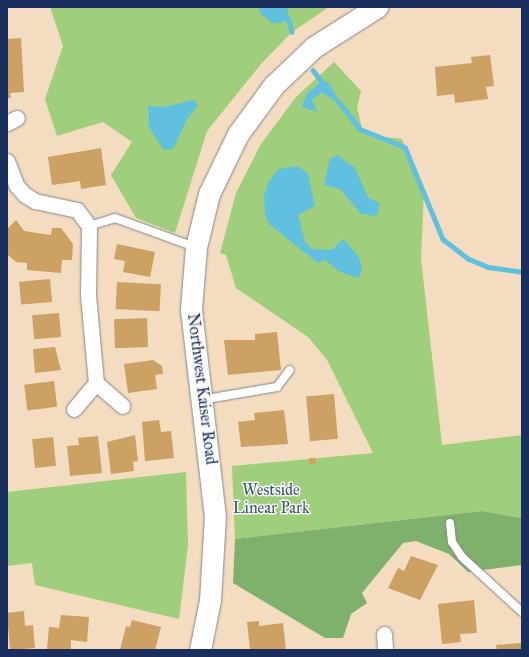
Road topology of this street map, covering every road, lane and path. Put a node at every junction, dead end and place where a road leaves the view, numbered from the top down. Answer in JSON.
{"nodes":[{"id":1,"x":377,"y":7,"type":"edge"},
{"id":2,"x":7,"y":161,"type":"edge"},
{"id":3,"x":89,"y":226,"type":"junction"},
{"id":4,"x":196,"y":247,"type":"junction"},
{"id":5,"x":290,"y":370,"type":"dead end"},
{"id":6,"x":96,"y":383,"type":"junction"},
{"id":7,"x":201,"y":400,"type":"junction"},
{"id":8,"x":122,"y":406,"type":"dead end"},
{"id":9,"x":74,"y":409,"type":"dead end"},
{"id":10,"x":450,"y":523,"type":"dead end"},
{"id":11,"x":522,"y":612,"type":"edge"},
{"id":12,"x":384,"y":634,"type":"dead end"},
{"id":13,"x":200,"y":650,"type":"edge"},
{"id":14,"x":385,"y":650,"type":"edge"}],
"edges":[{"from":1,"to":4,"type":"main road","name":"Northwest Kaiser Road"},
{"from":2,"to":3,"type":"street"},
{"from":3,"to":4,"type":"lane"},
{"from":3,"to":6,"type":"street"},
{"from":4,"to":7,"type":"main road","name":"Northwest Kaiser Road"},
{"from":5,"to":7,"type":"lane"},
{"from":6,"to":8,"type":"street"},
{"from":6,"to":9,"type":"street"},
{"from":7,"to":13,"type":"main road","name":"Northwest Kaiser Road"},
{"from":10,"to":11,"type":"lane"},
{"from":12,"to":14,"type":"street"}]}
